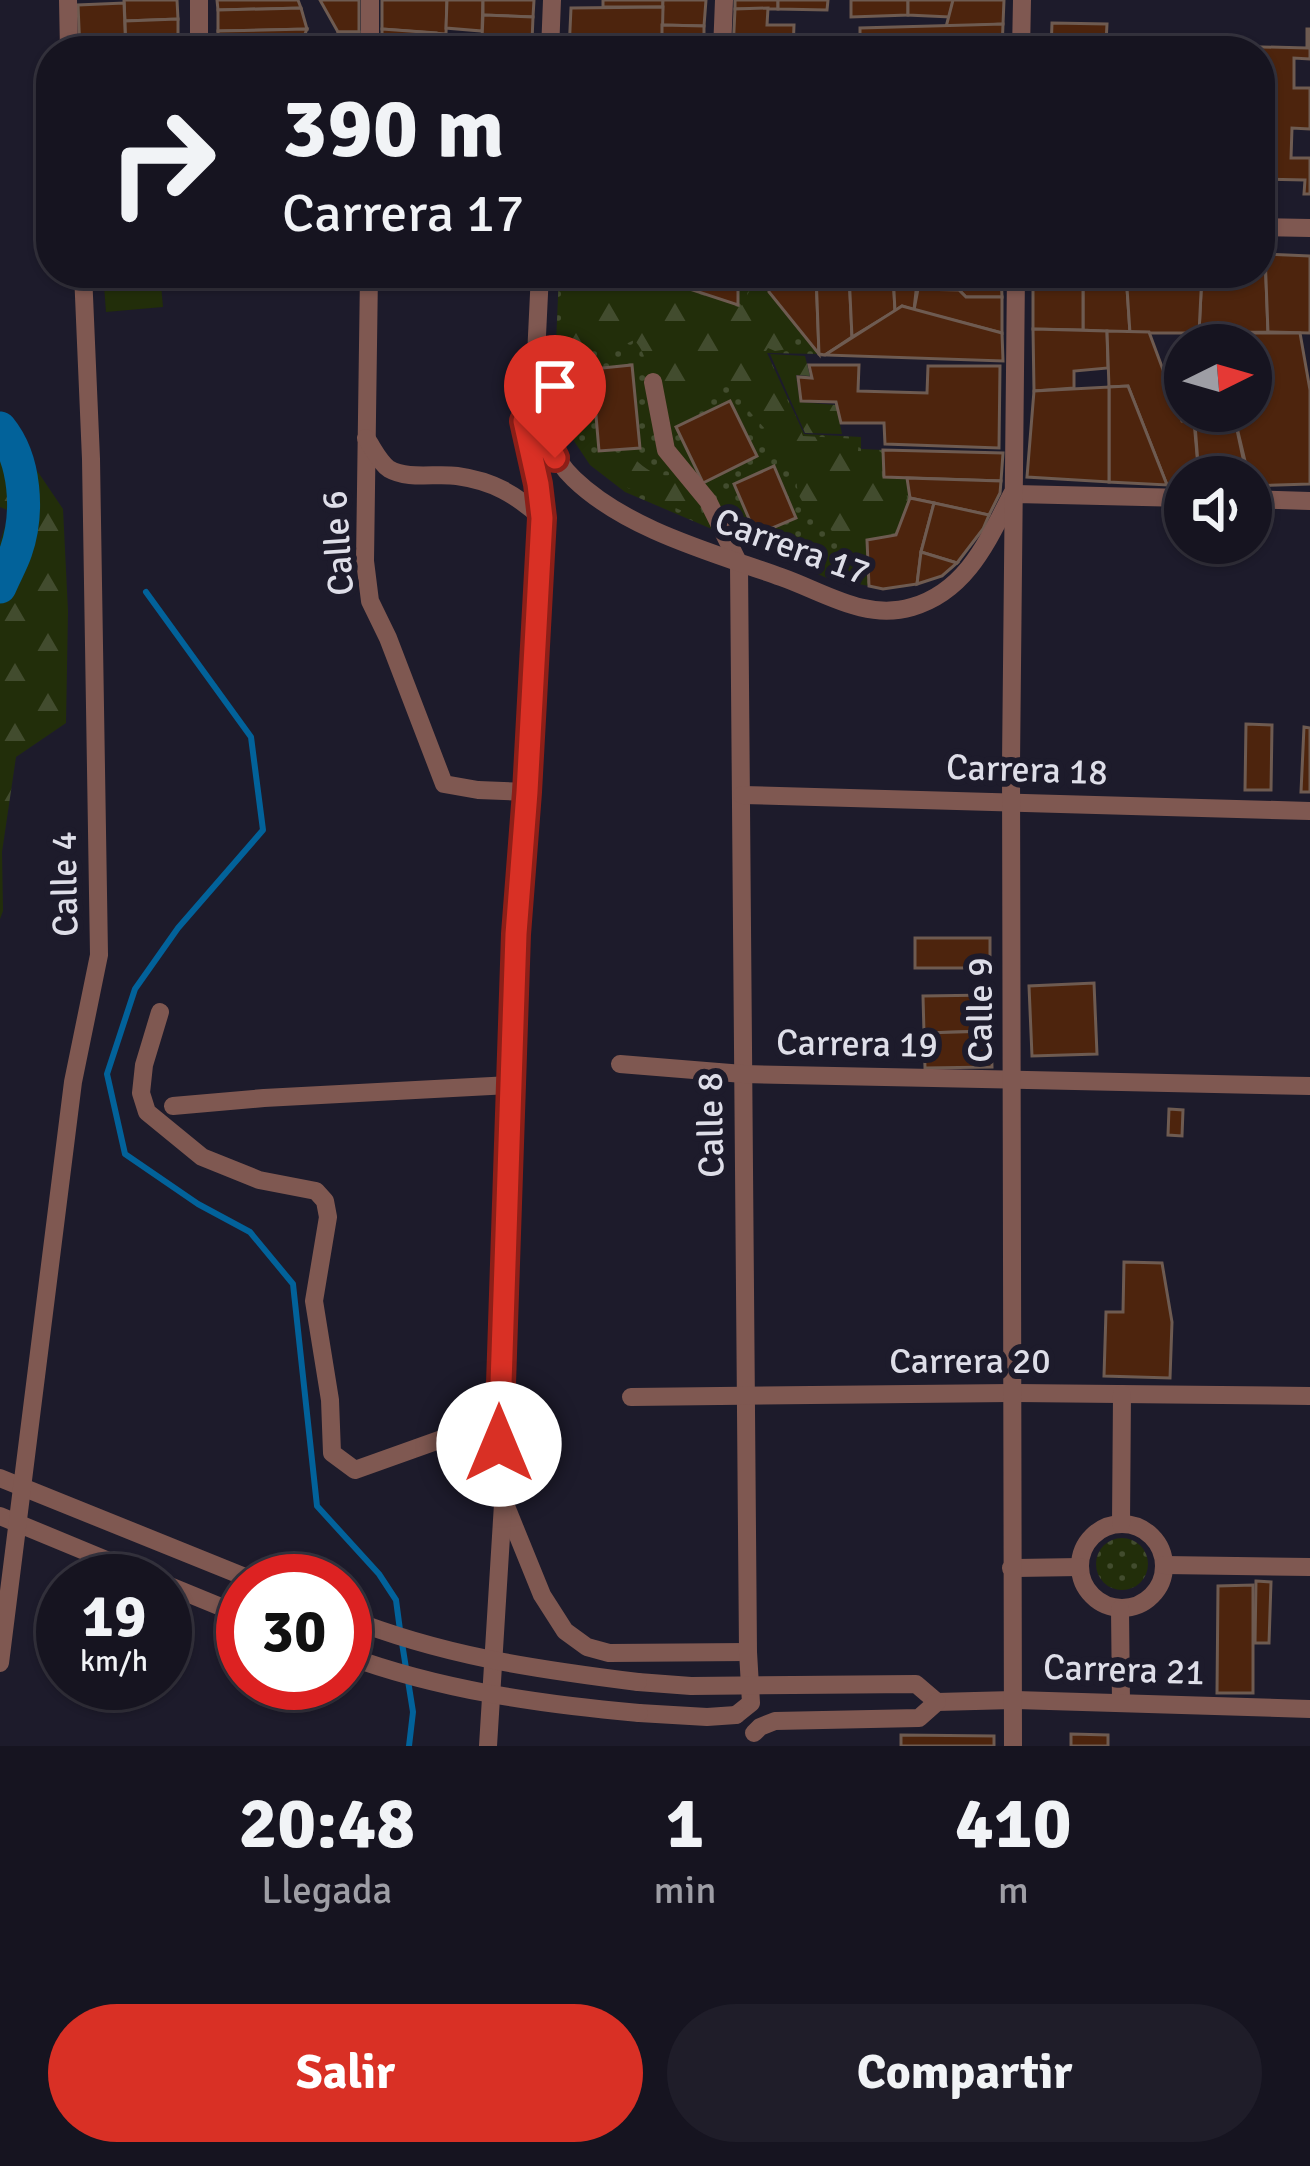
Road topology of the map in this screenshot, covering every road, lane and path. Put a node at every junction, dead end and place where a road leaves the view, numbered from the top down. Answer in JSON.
{"nodes":[{"id":1,"x":68,"y":0,"type":"edge"},
{"id":2,"x":200,"y":0,"type":"edge"},
{"id":3,"x":370,"y":0,"type":"edge"},
{"id":4,"x":552,"y":0,"type":"edge"},
{"id":5,"x":724,"y":0,"type":"edge"},
{"id":6,"x":1022,"y":0,"type":"edge"},
{"id":7,"x":69,"y":36,"type":"edge"},
{"id":8,"x":199,"y":36,"type":"edge"},
{"id":9,"x":370,"y":36,"type":"edge"},
{"id":10,"x":551,"y":36,"type":"edge"},
{"id":11,"x":723,"y":36,"type":"edge"},
{"id":12,"x":1021,"y":36,"type":"edge"},
{"id":13,"x":1275,"y":227,"type":"edge"},
{"id":14,"x":1310,"y":228,"type":"edge"},
{"id":15,"x":83,"y":288,"type":"edge"},
{"id":16,"x":369,"y":288,"type":"edge"},
{"id":17,"x":539,"y":288,"type":"edge"},
{"id":18,"x":1016,"y":288,"type":"edge"},
{"id":19,"x":653,"y":382,"type":"dead end"},
{"id":20,"x":534,"y":398,"type":"junction"},
{"id":21,"x":366,"y":438,"type":"junction"},
{"id":22,"x":1012,"y":494,"type":"junction"},
{"id":23,"x":1164,"y":498,"type":"edge"},
{"id":24,"x":1272,"y":500,"type":"edge"},
{"id":25,"x":1310,"y":501,"type":"edge"},
{"id":26,"x":542,"y":518,"type":"junction"},
{"id":27,"x":739,"y":564,"type":"junction"},
{"id":28,"x":527,"y":792,"type":"junction"},
{"id":29,"x":742,"y":795,"type":"junction"},
{"id":30,"x":1012,"y":802,"type":"junction"},
{"id":31,"x":1310,"y":811,"type":"edge"},
{"id":32,"x":160,"y":1012,"type":"dead end"},
{"id":33,"x":620,"y":1064,"type":"dead end"},
{"id":34,"x":743,"y":1074,"type":"junction"},
{"id":35,"x":1013,"y":1080,"type":"junction"},
{"id":36,"x":511,"y":1085,"type":"junction"},
{"id":37,"x":1310,"y":1086,"type":"edge"},
{"id":38,"x":173,"y":1106,"type":"dead end"},
{"id":39,"x":1011,"y":1393,"type":"junction"},
{"id":40,"x":1122,"y":1394,"type":"junction"},
{"id":41,"x":747,"y":1396,"type":"junction"},
{"id":42,"x":1310,"y":1396,"type":"edge"},
{"id":43,"x":631,"y":1397,"type":"dead end"},
{"id":44,"x":498,"y":1420,"type":"junction"},
{"id":45,"x":0,"y":1478,"type":"edge"},
{"id":46,"x":22,"y":1488,"type":"junction"},
{"id":47,"x":503,"y":1499,"type":"junction"},
{"id":48,"x":0,"y":1516,"type":"edge"},
{"id":49,"x":19,"y":1524,"type":"junction"},
{"id":50,"x":1121,"y":1524,"type":"junction"},
{"id":51,"x":91,"y":1554,"type":"edge"},
{"id":52,"x":1164,"y":1564,"type":"junction"},
{"id":53,"x":216,"y":1565,"type":"edge"},
{"id":54,"x":1080,"y":1567,"type":"junction"},
{"id":55,"x":1310,"y":1567,"type":"edge"},
{"id":56,"x":1011,"y":1568,"type":"junction"},
{"id":57,"x":1120,"y":1609,"type":"junction"},
{"id":58,"x":372,"y":1627,"type":"edge"},
{"id":59,"x":748,"y":1652,"type":"junction"},
{"id":60,"x":372,"y":1663,"type":"edge"},
{"id":61,"x":0,"y":1664,"type":"edge"},
{"id":62,"x":749,"y":1685,"type":"junction"},
{"id":63,"x":1013,"y":1700,"type":"junction"},
{"id":64,"x":937,"y":1702,"type":"junction"},
{"id":65,"x":1121,"y":1703,"type":"junction"},
{"id":66,"x":1310,"y":1708,"type":"edge"},
{"id":67,"x":736,"y":1715,"type":"junction"},
{"id":68,"x":754,"y":1740,"type":"edge"},
{"id":69,"x":488,"y":1746,"type":"edge"},
{"id":70,"x":1013,"y":1746,"type":"edge"}],
"edges":[{"from":1,"to":7,"type":"street"},
{"from":2,"to":8,"type":"street"},
{"from":3,"to":9,"type":"street"},
{"from":4,"to":10,"type":"street"},
{"from":5,"to":11,"type":"street"},
{"from":6,"to":12,"type":"street"},
{"from":13,"to":14,"type":"street"},
{"from":15,"to":46,"type":"street","name":"Calle 4"},
{"from":16,"to":21,"type":"street","name":"Calle 6"},
{"from":17,"to":20,"type":"street"},
{"from":18,"to":22,"type":"street","name":"Calle 9"},
{"from":19,"to":27,"type":"street"},
{"from":20,"to":26,"type":"street"},
{"from":20,"to":27,"type":"street","name":"Carrera 17"},
{"from":21,"to":26,"type":"street"},
{"from":21,"to":28,"type":"street","name":"Calle 6"},
{"from":22,"to":23,"type":"street"},
{"from":22,"to":27,"type":"street","name":"Carrera 17"},
{"from":22,"to":30,"type":"street","name":"Calle 9"},
{"from":24,"to":25,"type":"street"},
{"from":26,"to":28,"type":"street"},
{"from":27,"to":29,"type":"street","name":"Calle 8"},
{"from":28,"to":36,"type":"street"},
{"from":29,"to":30,"type":"street","name":"Carrera 18"},
{"from":29,"to":34,"type":"street","name":"Calle 8"},
{"from":30,"to":31,"type":"street","name":"Carrera 18"},
{"from":30,"to":35,"type":"street","name":"Calle 9"},
{"from":32,"to":44,"type":"street"},
{"from":33,"to":34,"type":"street","name":"Carrera 19"},
{"from":34,"to":35,"type":"street","name":"Carrera 19"},
{"from":34,"to":41,"type":"street","name":"Calle 8"},
{"from":35,"to":37,"type":"street","name":"Carrera 19"},
{"from":35,"to":39,"type":"street","name":"Calle 9"},
{"from":36,"to":38,"type":"street"},
{"from":36,"to":44,"type":"street"},
{"from":39,"to":40,"type":"street","name":"Carrera 20"},
{"from":39,"to":41,"type":"street","name":"Carrera 20"},
{"from":39,"to":56,"type":"street","name":"Calle 9"},
{"from":40,"to":42,"type":"street","name":"Carrera 20"},
{"from":40,"to":50,"type":"street"},
{"from":41,"to":43,"type":"street","name":"Carrera 20"},
{"from":41,"to":59,"type":"street","name":"Calle 8"},
{"from":44,"to":47,"type":"street"},
{"from":45,"to":46,"type":"street"},
{"from":46,"to":49,"type":"street","name":"Calle 4"},
{"from":46,"to":53,"type":"street"},
{"from":47,"to":59,"type":"street"},
{"from":47,"to":69,"type":"street"},
{"from":48,"to":49,"type":"street"},
{"from":49,"to":51,"type":"street"},
{"from":49,"to":61,"type":"street","name":"Calle 4"},
{"from":50,"to":52,"type":"street"},
{"from":50,"to":54,"type":"street"},
{"from":52,"to":55,"type":"street"},
{"from":52,"to":57,"type":"street"},
{"from":54,"to":56,"type":"street"},
{"from":54,"to":57,"type":"street"},
{"from":56,"to":63,"type":"street","name":"Calle 9"},
{"from":57,"to":65,"type":"street"},
{"from":58,"to":62,"type":"street","name":"Carrera 21","bridge":true},
{"from":59,"to":62,"type":"street","name":"Calle 8"},
{"from":60,"to":67,"type":"street","bridge":true},
{"from":62,"to":64,"type":"street","name":"Carrera 21"},
{"from":62,"to":67,"type":"street"},
{"from":63,"to":64,"type":"street","name":"Carrera 21"},
{"from":63,"to":65,"type":"street","name":"Carrera 21"},
{"from":63,"to":70,"type":"street","name":"Calle 9"},
{"from":64,"to":68,"type":"street","name":"Carrera 21"},
{"from":65,"to":66,"type":"street","name":"Carrera 21"},
{"from":67,"to":68,"type":"street"}]}
